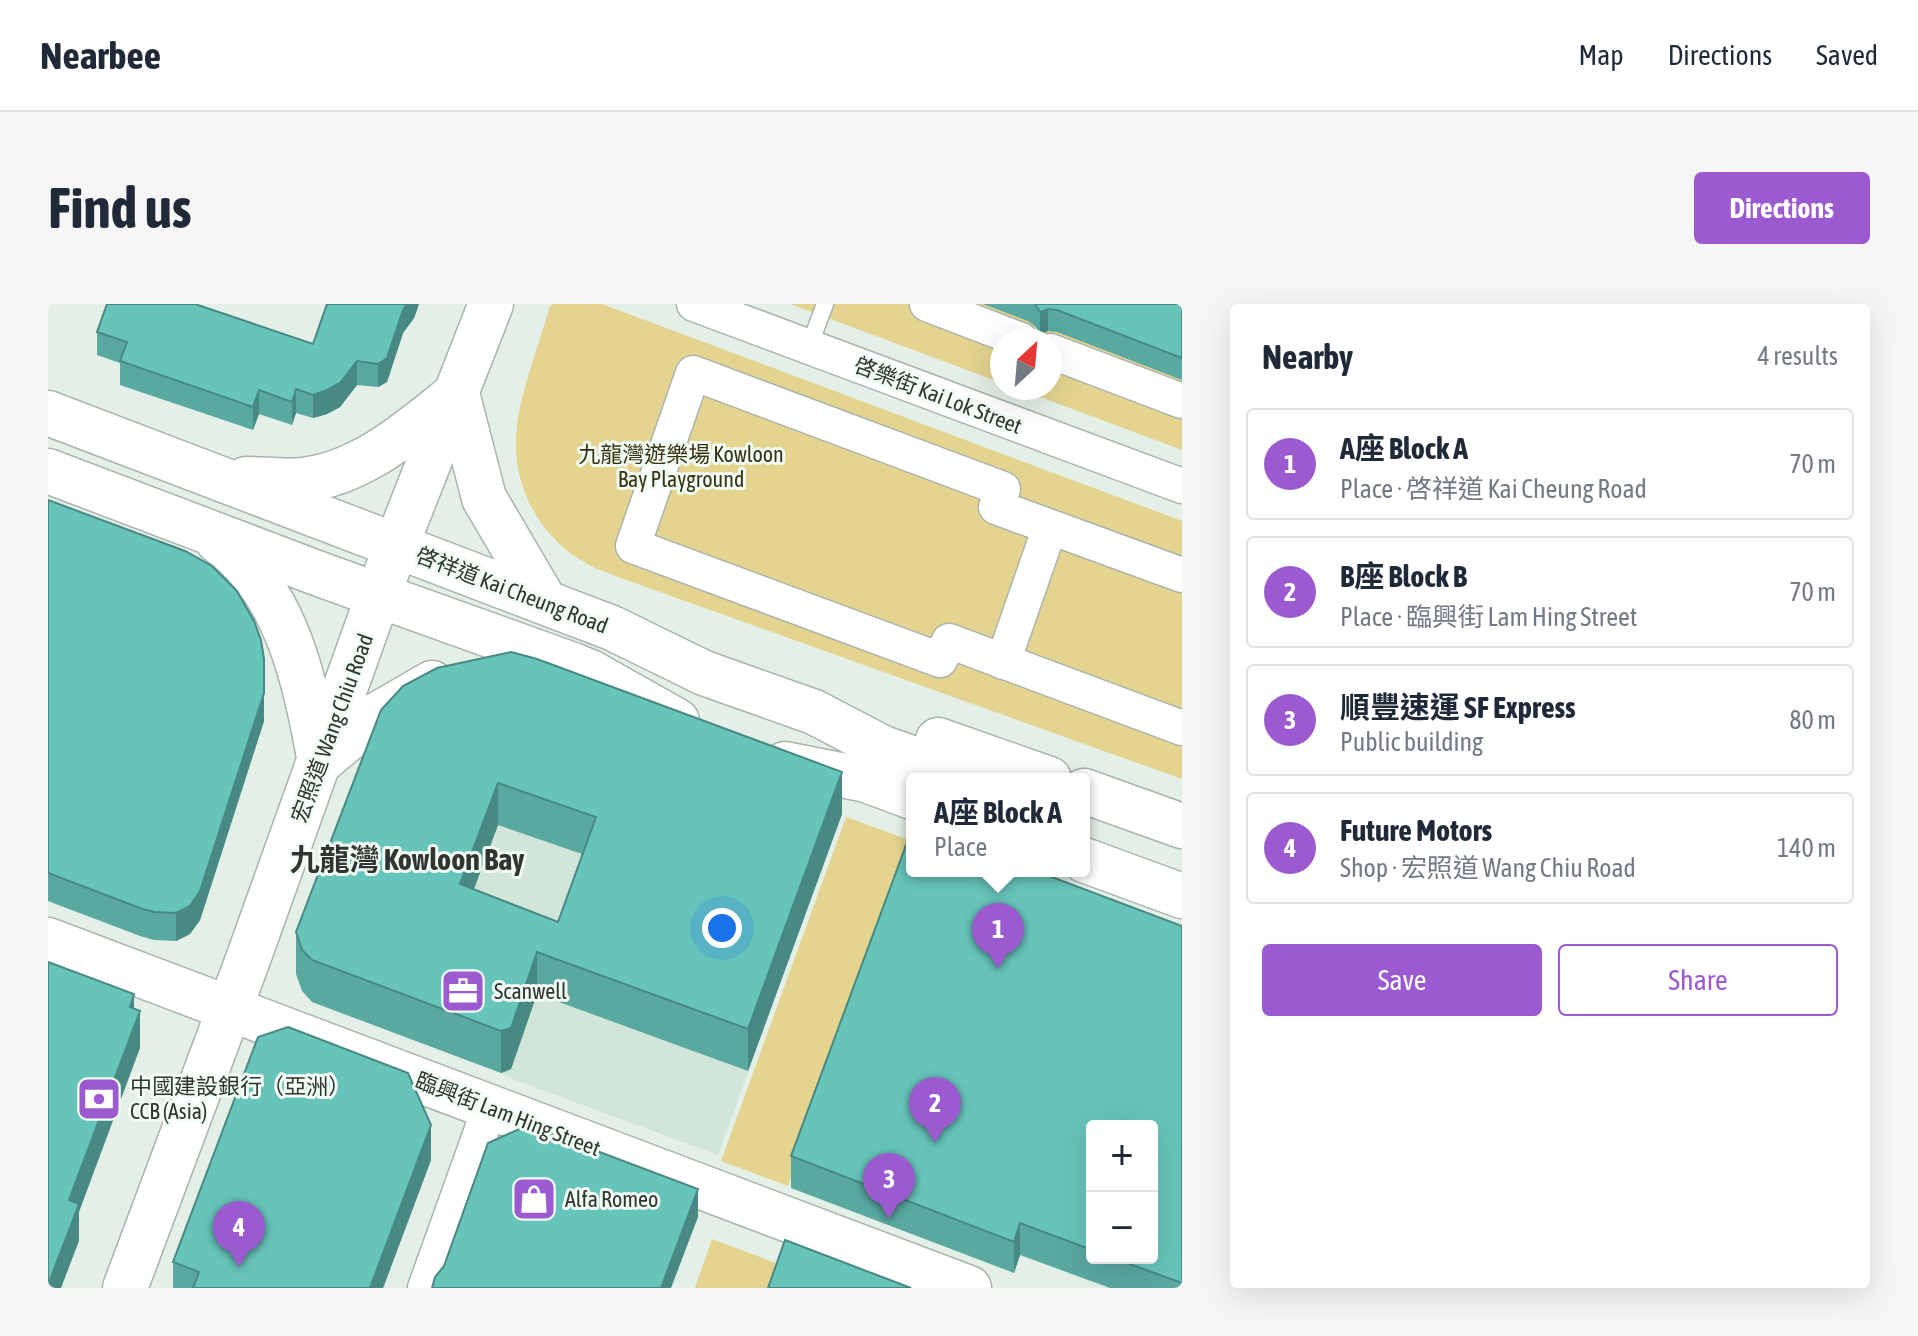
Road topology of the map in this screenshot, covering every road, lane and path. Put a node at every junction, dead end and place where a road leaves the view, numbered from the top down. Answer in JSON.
{"nodes":[{"id":1,"x":491,"y":304,"type":"edge"},
{"id":2,"x":694,"y":304,"type":"edge"},
{"id":3,"x":825,"y":304,"type":"edge"},
{"id":4,"x":927,"y":304,"type":"edge"},
{"id":5,"x":990,"y":328,"type":"edge"},
{"id":6,"x":809,"y":347,"type":"junction"},
{"id":7,"x":1062,"y":356,"type":"edge"},
{"id":8,"x":457,"y":393,"type":"junction"},
{"id":9,"x":1182,"y":401,"type":"edge"},
{"id":10,"x":48,"y":413,"type":"edge"},
{"id":11,"x":48,"y":471,"type":"edge"},
{"id":12,"x":215,"y":478,"type":"junction"},
{"id":13,"x":1182,"y":486,"type":"edge"},
{"id":14,"x":1050,"y":527,"type":"junction"},
{"id":15,"x":201,"y":529,"type":"junction"},
{"id":16,"x":396,"y":546,"type":"junction"},
{"id":17,"x":1182,"y":575,"type":"edge"},
{"id":18,"x":379,"y":595,"type":"junction"},
{"id":19,"x":545,"y":602,"type":"junction"},
{"id":20,"x":1003,"y":662,"type":"junction"},
{"id":21,"x":573,"y":665,"type":"junction"},
{"id":22,"x":814,"y":712,"type":"junction"},
{"id":23,"x":1182,"y":728,"type":"edge"},
{"id":24,"x":320,"y":762,"type":"junction"},
{"id":25,"x":795,"y":767,"type":"junction"},
{"id":26,"x":953,"y":773,"type":"edge"},
{"id":27,"x":1032,"y":773,"type":"edge"},
{"id":28,"x":1090,"y":793,"type":"edge"},
{"id":29,"x":906,"y":795,"type":"edge"},
{"id":30,"x":1090,"y":822,"type":"edge"},
{"id":31,"x":906,"y":826,"type":"edge"},
{"id":32,"x":1182,"y":826,"type":"edge"},
{"id":33,"x":1182,"y":854,"type":"edge"},
{"id":34,"x":1090,"y":876,"type":"edge"},
{"id":35,"x":1079,"y":877,"type":"edge"},
{"id":36,"x":1182,"y":896,"type":"edge"},
{"id":37,"x":1182,"y":932,"type":"edge"},
{"id":38,"x":48,"y":940,"type":"edge"},
{"id":39,"x":230,"y":1008,"type":"junction"},
{"id":40,"x":490,"y":1107,"type":"junction"},
{"id":41,"x":125,"y":1288,"type":"edge"},
{"id":42,"x":425,"y":1288,"type":"edge"},
{"id":43,"x":969,"y":1288,"type":"edge"}],
"edges":[{"from":1,"to":8,"type":"main road","name":"宏照道 Wang Chiu Road"},
{"from":2,"to":6,"type":"street","name":"啓樂街 Kai Lok Street"},
{"from":3,"to":6,"type":"lane"},
{"from":4,"to":5,"type":"street"},
{"from":6,"to":13,"type":"street","name":"啓樂街 Kai Lok Street"},
{"from":7,"to":9,"type":"street"},
{"from":8,"to":12,"type":"main road"},
{"from":8,"to":16,"type":"main road","name":"宏照道 Wang Chiu Road"},
{"from":8,"to":19,"type":"main road"},
{"from":10,"to":12,"type":"main road","name":"啓祥道 Kai Cheung Road"},
{"from":11,"to":15,"type":"main road"},
{"from":12,"to":16,"type":"main road","name":"啓祥道 Kai Cheung Road"},
{"from":14,"to":17,"type":"street"},
{"from":14,"to":20,"type":"street"},
{"from":14,"to":20,"type":"street"},
{"from":15,"to":18,"type":"main road"},
{"from":15,"to":24,"type":"main road"},
{"from":16,"to":18,"type":"main road","name":"宏照道 Wang Chiu Road"},
{"from":16,"to":19,"type":"main road","name":"啓祥道 Kai Cheung Road"},
{"from":18,"to":21,"type":"main road"},
{"from":18,"to":24,"type":"main road","name":"宏照道 Wang Chiu Road"},
{"from":19,"to":22,"type":"main road","name":"啓祥道 Kai Cheung Road"},
{"from":20,"to":23,"type":"street"},
{"from":21,"to":24,"type":"main road"},
{"from":21,"to":25,"type":"main road"},
{"from":22,"to":26,"type":"main road","name":"啓祥道 Kai Cheung Road"},
{"from":22,"to":27,"type":"main road"},
{"from":24,"to":39,"type":"main road","name":"宏照道 Wang Chiu Road"},
{"from":25,"to":29,"type":"main road"},
{"from":25,"to":31,"type":"main road"},
{"from":28,"to":32,"type":"main road"},
{"from":30,"to":33,"type":"main road"},
{"from":34,"to":36,"type":"main road"},
{"from":35,"to":37,"type":"main road"},
{"from":38,"to":39,"type":"main road","name":"臨興街 Lam Hing Street"},
{"from":39,"to":40,"type":"main road","name":"臨興街 Lam Hing Street"},
{"from":39,"to":41,"type":"main road","name":"宏照道 Wang Chiu Road"},
{"from":40,"to":42,"type":"street"},
{"from":40,"to":43,"type":"main road","name":"臨興街 Lam Hing Street"}]}
